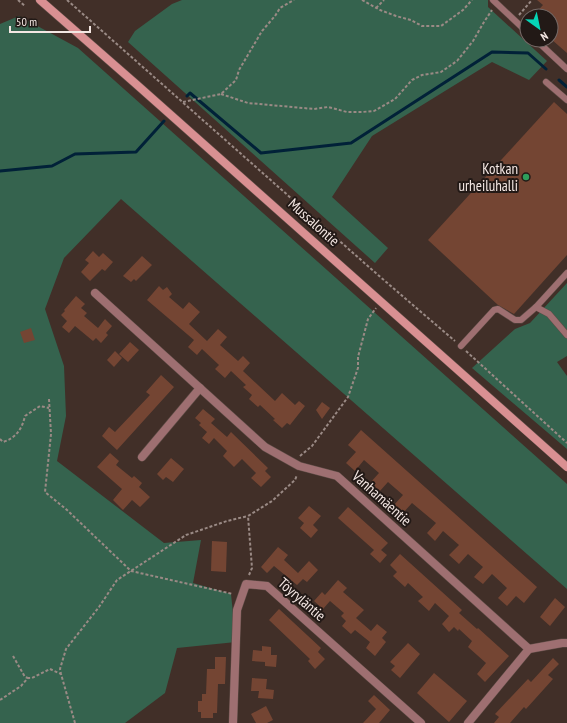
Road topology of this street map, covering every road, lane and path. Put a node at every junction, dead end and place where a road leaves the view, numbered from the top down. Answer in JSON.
{"nodes":[{"id":1,"x":18,"y":0,"type":"edge"},
{"id":2,"x":40,"y":0,"type":"edge"},
{"id":3,"x":67,"y":0,"type":"edge"},
{"id":4,"x":294,"y":0,"type":"edge"},
{"id":5,"x":362,"y":0,"type":"edge"},
{"id":6,"x":384,"y":0,"type":"edge"},
{"id":7,"x":472,"y":0,"type":"edge"},
{"id":8,"x":532,"y":0,"type":"edge"},
{"id":9,"x":495,"y":2,"type":"edge"},
{"id":10,"x":25,"y":6,"type":"dead end"},
{"id":11,"x":376,"y":8,"type":"junction"},
{"id":12,"x":514,"y":20,"type":"junction"},
{"id":13,"x":519,"y":25,"type":"edge"},
{"id":14,"x":545,"y":48,"type":"edge"},
{"id":15,"x":567,"y":69,"type":"edge"},
{"id":16,"x":546,"y":82,"type":"dead end"},
{"id":17,"x":221,"y":94,"type":"junction"},
{"id":18,"x":567,"y":100,"type":"edge"},
{"id":19,"x":183,"y":102,"type":"junction"},
{"id":20,"x":567,"y":273,"type":"edge"},
{"id":21,"x":95,"y":293,"type":"dead end"},
{"id":22,"x":381,"y":302,"type":"junction"},
{"id":23,"x":536,"y":307,"type":"junction"},
{"id":24,"x":567,"y":335,"type":"edge"},
{"id":25,"x":461,"y":346,"type":"junction"},
{"id":26,"x":200,"y":388,"type":"junction"},
{"id":27,"x":49,"y":399,"type":"dead end"},
{"id":28,"x":49,"y":408,"type":"junction"},
{"id":29,"x":0,"y":439,"type":"edge"},
{"id":30,"x":3,"y":442,"type":"junction"},
{"id":31,"x":567,"y":443,"type":"edge"},
{"id":32,"x":0,"y":444,"type":"edge"},
{"id":33,"x":142,"y":457,"type":"dead end"},
{"id":34,"x":296,"y":465,"type":"junction"},
{"id":35,"x":567,"y":467,"type":"edge"},
{"id":36,"x":248,"y":516,"type":"junction"},
{"id":37,"x":131,"y":571,"type":"junction"},
{"id":38,"x":246,"y":584,"type":"junction"},
{"id":39,"x":242,"y":595,"type":"junction"},
{"id":40,"x":567,"y":643,"type":"edge"},
{"id":41,"x":529,"y":649,"type":"junction"},
{"id":42,"x":13,"y":656,"type":"dead end"},
{"id":43,"x":61,"y":674,"type":"junction"},
{"id":44,"x":28,"y":678,"type":"junction"},
{"id":45,"x":0,"y":700,"type":"edge"},
{"id":46,"x":75,"y":723,"type":"edge"},
{"id":47,"x":233,"y":723,"type":"edge"},
{"id":48,"x":421,"y":723,"type":"edge"},
{"id":49,"x":468,"y":723,"type":"edge"}],
"edges":[{"from":1,"to":10,"type":"path"},
{"from":2,"to":22,"type":"main road","name":"Mussalontie"},
{"from":3,"to":19,"type":"path"},
{"from":4,"to":17,"type":"path"},
{"from":5,"to":11,"type":"path"},
{"from":6,"to":11,"type":"path"},
{"from":7,"to":11,"type":"path"},
{"from":8,"to":12,"type":"path"},
{"from":9,"to":12,"type":"lane"},
{"from":9,"to":17,"type":"path"},
{"from":12,"to":13,"type":"lane"},
{"from":14,"to":15,"type":"lane"},
{"from":16,"to":18,"type":"lane"},
{"from":17,"to":19,"type":"path"},
{"from":19,"to":25,"type":"path"},
{"from":20,"to":23,"type":"lane"},
{"from":21,"to":26,"type":"street","name":"Vanhamäentie"},
{"from":22,"to":34,"type":"path"},
{"from":22,"to":35,"type":"main road","name":"Mussalontie"},
{"from":23,"to":24,"type":"lane"},
{"from":23,"to":25,"type":"lane"},
{"from":25,"to":31,"type":"path"},
{"from":26,"to":33,"type":"street"},
{"from":26,"to":34,"type":"street","name":"Vanhamäentie"},
{"from":27,"to":28,"type":"path"},
{"from":28,"to":30,"type":"path"},
{"from":28,"to":37,"type":"path"},
{"from":29,"to":30,"type":"path"},
{"from":30,"to":32,"type":"path"},
{"from":34,"to":36,"type":"path"},
{"from":34,"to":41,"type":"street","name":"Vanhamäentie"},
{"from":36,"to":37,"type":"path"},
{"from":36,"to":38,"type":"path"},
{"from":37,"to":39,"type":"path"},
{"from":37,"to":43,"type":"path"},
{"from":38,"to":39,"type":"street"},
{"from":38,"to":48,"type":"street","name":"Töyryläntie"},
{"from":39,"to":47,"type":"street"},
{"from":40,"to":41,"type":"street"},
{"from":41,"to":49,"type":"street"},
{"from":42,"to":44,"type":"path"},
{"from":43,"to":44,"type":"path"},
{"from":43,"to":46,"type":"path"},
{"from":44,"to":45,"type":"path"}]}
